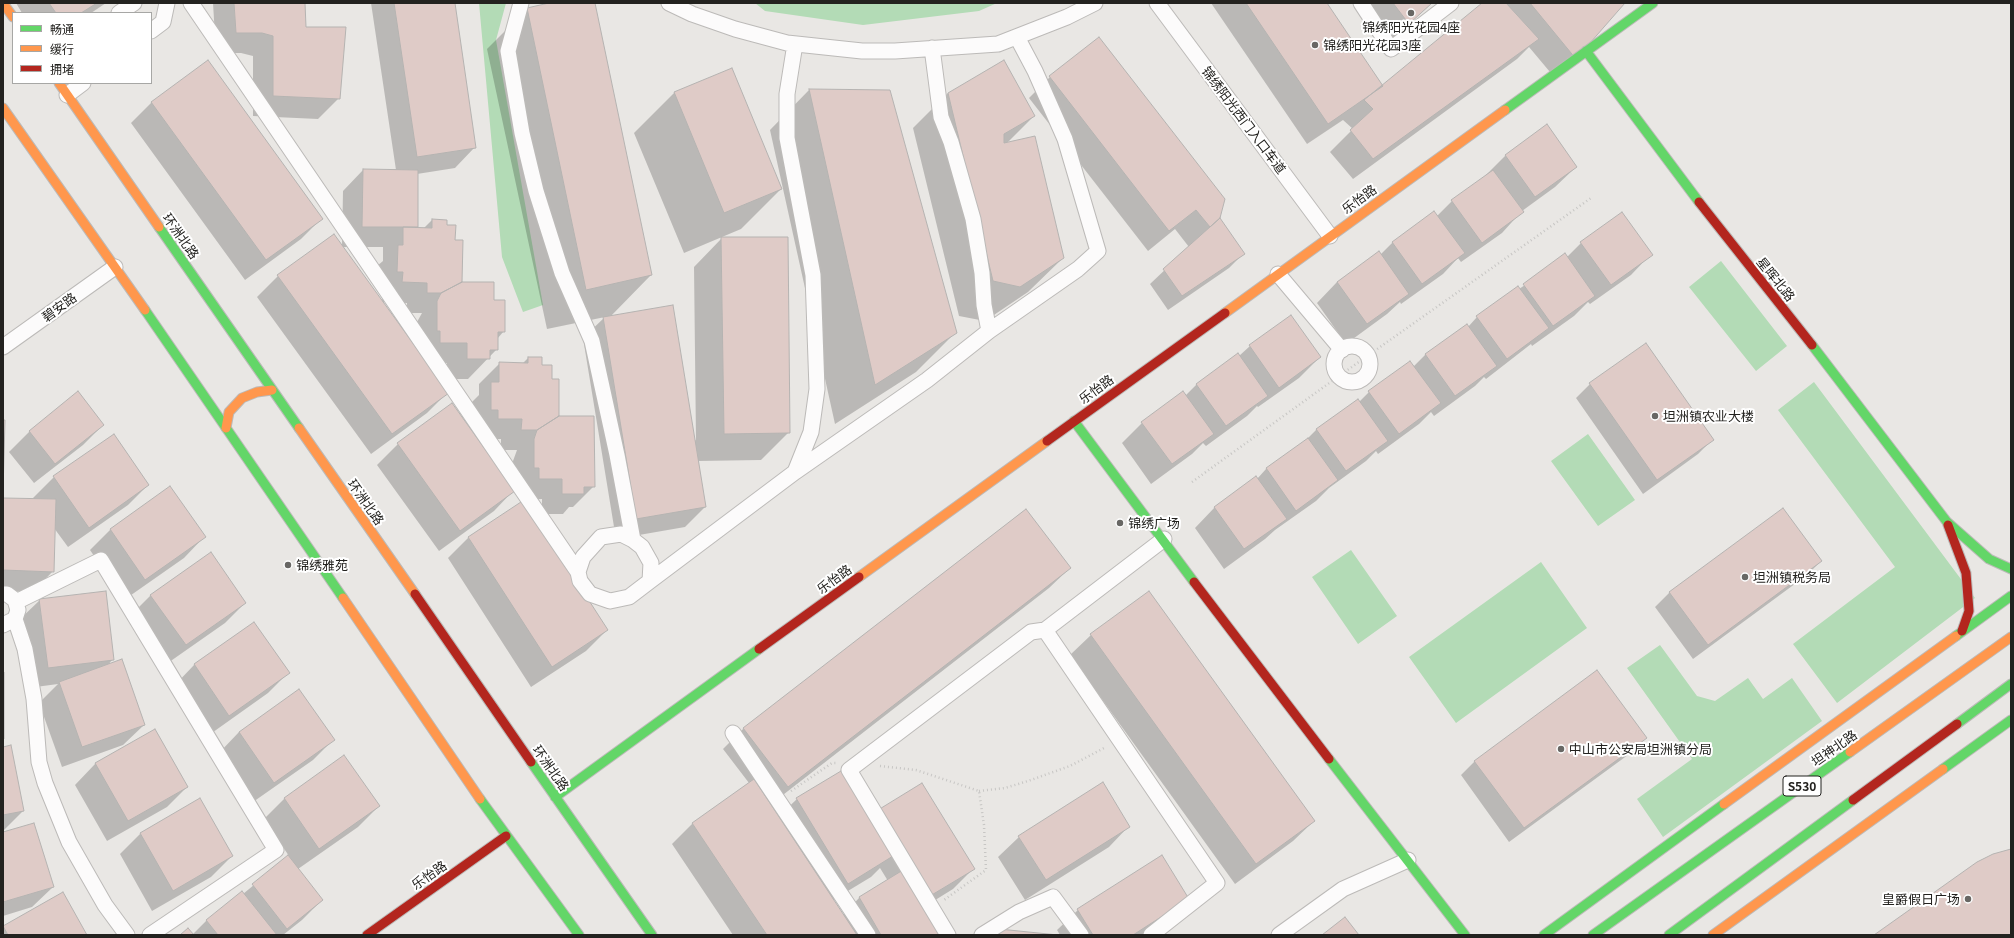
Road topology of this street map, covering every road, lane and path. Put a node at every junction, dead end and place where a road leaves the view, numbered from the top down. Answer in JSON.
{"nodes":[{"id":1,"x":3,"y":3,"type":"edge"},
{"id":2,"x":134,"y":3,"type":"edge"},
{"id":3,"x":167,"y":3,"type":"edge"},
{"id":4,"x":191,"y":3,"type":"edge"},
{"id":5,"x":522,"y":3,"type":"edge"},
{"id":6,"x":669,"y":3,"type":"edge"},
{"id":7,"x":1095,"y":3,"type":"edge"},
{"id":8,"x":1157,"y":3,"type":"edge"},
{"id":9,"x":1362,"y":3,"type":"edge"},
{"id":10,"x":1451,"y":3,"type":"edge"},
{"id":11,"x":1653,"y":3,"type":"edge"},
{"id":12,"x":120,"y":12,"type":"edge"},
{"id":13,"x":12,"y":16,"type":"edge"},
{"id":14,"x":152,"y":30,"type":"edge"},
{"id":15,"x":1016,"y":37,"type":"junction"},
{"id":16,"x":795,"y":44,"type":"junction"},
{"id":17,"x":932,"y":48,"type":"junction"},
{"id":18,"x":1586,"y":51,"type":"junction"},
{"id":19,"x":80,"y":84,"type":"edge"},
{"id":20,"x":63,"y":89,"type":"edge"},
{"id":21,"x":3,"y":108,"type":"edge"},
{"id":22,"x":1591,"y":198,"type":"dead end"},
{"id":23,"x":1330,"y":236,"type":"junction"},
{"id":24,"x":115,"y":266,"type":"junction"},
{"id":25,"x":1278,"y":274,"type":"junction"},
{"id":26,"x":989,"y":331,"type":"junction"},
{"id":27,"x":3,"y":347,"type":"edge"},
{"id":28,"x":1342,"y":350,"type":"junction"},
{"id":29,"x":1339,"y":376,"type":"junction"},
{"id":30,"x":272,"y":390,"type":"junction"},
{"id":31,"x":1074,"y":421,"type":"junction"},
{"id":32,"x":226,"y":428,"type":"junction"},
{"id":33,"x":795,"y":472,"type":"junction"},
{"id":34,"x":1192,"y":482,"type":"dead end"},
{"id":35,"x":1947,"y":522,"type":"junction"},
{"id":36,"x":1164,"y":539,"type":"junction"},
{"id":37,"x":633,"y":540,"type":"junction"},
{"id":38,"x":2011,"y":569,"type":"edge"},
{"id":39,"x":578,"y":572,"type":"junction"},
{"id":40,"x":650,"y":581,"type":"junction"},
{"id":41,"x":3,"y":594,"type":"edge"},
{"id":42,"x":2011,"y":596,"type":"edge"},
{"id":43,"x":16,"y":602,"type":"junction"},
{"id":44,"x":9,"y":622,"type":"edge"},
{"id":45,"x":1045,"y":630,"type":"junction"},
{"id":46,"x":1962,"y":631,"type":"junction"},
{"id":47,"x":2011,"y":636,"type":"edge"},
{"id":48,"x":1957,"y":645,"type":"dead end"},
{"id":49,"x":1948,"y":671,"type":"dead end"},
{"id":50,"x":2011,"y":684,"type":"edge"},
{"id":51,"x":1944,"y":685,"type":"junction"},
{"id":52,"x":1989,"y":701,"type":"junction"},
{"id":53,"x":2004,"y":704,"type":"dead end"},
{"id":54,"x":2011,"y":720,"type":"edge"},
{"id":55,"x":733,"y":733,"type":"dead end"},
{"id":56,"x":1120,"y":740,"type":"junction"},
{"id":57,"x":856,"y":764,"type":"junction"},
{"id":58,"x":979,"y":791,"type":"junction"},
{"id":59,"x":555,"y":797,"type":"junction"},
{"id":60,"x":778,"y":800,"type":"junction"},
{"id":61,"x":506,"y":836,"type":"junction"},
{"id":62,"x":1408,"y":860,"type":"junction"},
{"id":63,"x":1347,"y":887,"type":"junction"},
{"id":64,"x":947,"y":907,"type":"dead end"},
{"id":65,"x":127,"y":935,"type":"edge"},
{"id":66,"x":150,"y":935,"type":"edge"},
{"id":67,"x":367,"y":935,"type":"edge"},
{"id":68,"x":579,"y":935,"type":"edge"},
{"id":69,"x":652,"y":935,"type":"edge"},
{"id":70,"x":868,"y":935,"type":"edge"},
{"id":71,"x":948,"y":935,"type":"edge"},
{"id":72,"x":982,"y":935,"type":"edge"},
{"id":73,"x":1081,"y":935,"type":"edge"},
{"id":74,"x":1151,"y":935,"type":"edge"},
{"id":75,"x":1279,"y":935,"type":"edge"},
{"id":76,"x":1289,"y":935,"type":"edge"},
{"id":77,"x":1465,"y":935,"type":"edge"},
{"id":78,"x":1544,"y":935,"type":"edge"},
{"id":79,"x":1593,"y":935,"type":"edge"},
{"id":80,"x":1669,"y":935,"type":"edge"},
{"id":81,"x":1713,"y":935,"type":"edge"}],
"edges":[{"from":1,"to":13,"type":"main road"},
{"from":2,"to":12,"type":"street"},
{"from":3,"to":14,"type":"street"},
{"from":4,"to":39,"type":"street"},
{"from":5,"to":37,"type":"street"},
{"from":6,"to":16,"type":"street"},
{"from":7,"to":15,"type":"street"},
{"from":8,"to":23,"type":"street","name":"锦绣阳光西门入口车道"},
{"from":9,"to":10,"type":"street"},
{"from":11,"to":18,"type":"main road","name":"乐怡路"},
{"from":15,"to":17,"type":"street"},
{"from":15,"to":26,"type":"street"},
{"from":16,"to":17,"type":"street"},
{"from":16,"to":33,"type":"street"},
{"from":17,"to":26,"type":"street"},
{"from":18,"to":23,"type":"main road","name":"乐怡路"},
{"from":18,"to":35,"type":"main road","name":"星晖北路"},
{"from":19,"to":20,"type":"street"},
{"from":20,"to":30,"type":"main road","name":"环洲北路"},
{"from":21,"to":24,"type":"main road"},
{"from":22,"to":29,"type":"path"},
{"from":23,"to":25,"type":"main road","name":"乐怡路"},
{"from":24,"to":27,"type":"street","name":"碧安路"},
{"from":24,"to":32,"type":"main road"},
{"from":25,"to":28,"type":"street"},
{"from":25,"to":31,"type":"main road","name":"乐怡路"},
{"from":26,"to":33,"type":"street"},
{"from":28,"to":29,"type":"street"},
{"from":28,"to":29,"type":"street"},
{"from":29,"to":34,"type":"path"},
{"from":30,"to":32,"type":"main road"},
{"from":30,"to":59,"type":"main road","name":"环洲北路"},
{"from":31,"to":36,"type":"main road"},
{"from":31,"to":59,"type":"main road","name":"乐怡路"},
{"from":32,"to":61,"type":"main road"},
{"from":33,"to":40,"type":"street"},
{"from":35,"to":38,"type":"main road"},
{"from":35,"to":46,"type":"main road"},
{"from":36,"to":45,"type":"street"},
{"from":36,"to":62,"type":"main road"},
{"from":37,"to":39,"type":"street"},
{"from":37,"to":40,"type":"street"},
{"from":39,"to":40,"type":"street"},
{"from":41,"to":43,"type":"street"},
{"from":42,"to":46,"type":"main road"},
{"from":43,"to":44,"type":"street"},
{"from":43,"to":66,"type":"street"},
{"from":44,"to":65,"type":"street"},
{"from":45,"to":56,"type":"street"},
{"from":45,"to":57,"type":"street"},
{"from":46,"to":48,"type":"main road"},
{"from":46,"to":78,"type":"main road"},
{"from":47,"to":51,"type":"main road","name":"坦神北路","number":"S530"},
{"from":49,"to":51,"type":"main road"},
{"from":50,"to":52,"type":"main road"},
{"from":51,"to":79,"type":"main road","name":"坦神北路","number":"S530"},
{"from":52,"to":53,"type":"main road"},
{"from":52,"to":80,"type":"main road"},
{"from":54,"to":81,"type":"main road"},
{"from":55,"to":60,"type":"street"},
{"from":56,"to":58,"type":"path"},
{"from":56,"to":74,"type":"street"},
{"from":57,"to":58,"type":"path"},
{"from":57,"to":60,"type":"path"},
{"from":57,"to":71,"type":"street"},
{"from":58,"to":64,"type":"path"},
{"from":59,"to":69,"type":"main road","name":"环洲北路"},
{"from":60,"to":70,"type":"street"},
{"from":61,"to":67,"type":"main road","name":"乐怡路"},
{"from":61,"to":68,"type":"main road"},
{"from":62,"to":63,"type":"street"},
{"from":62,"to":77,"type":"main road"},
{"from":63,"to":75,"type":"street"},
{"from":63,"to":76,"type":"street"},
{"from":72,"to":73,"type":"street"}]}
